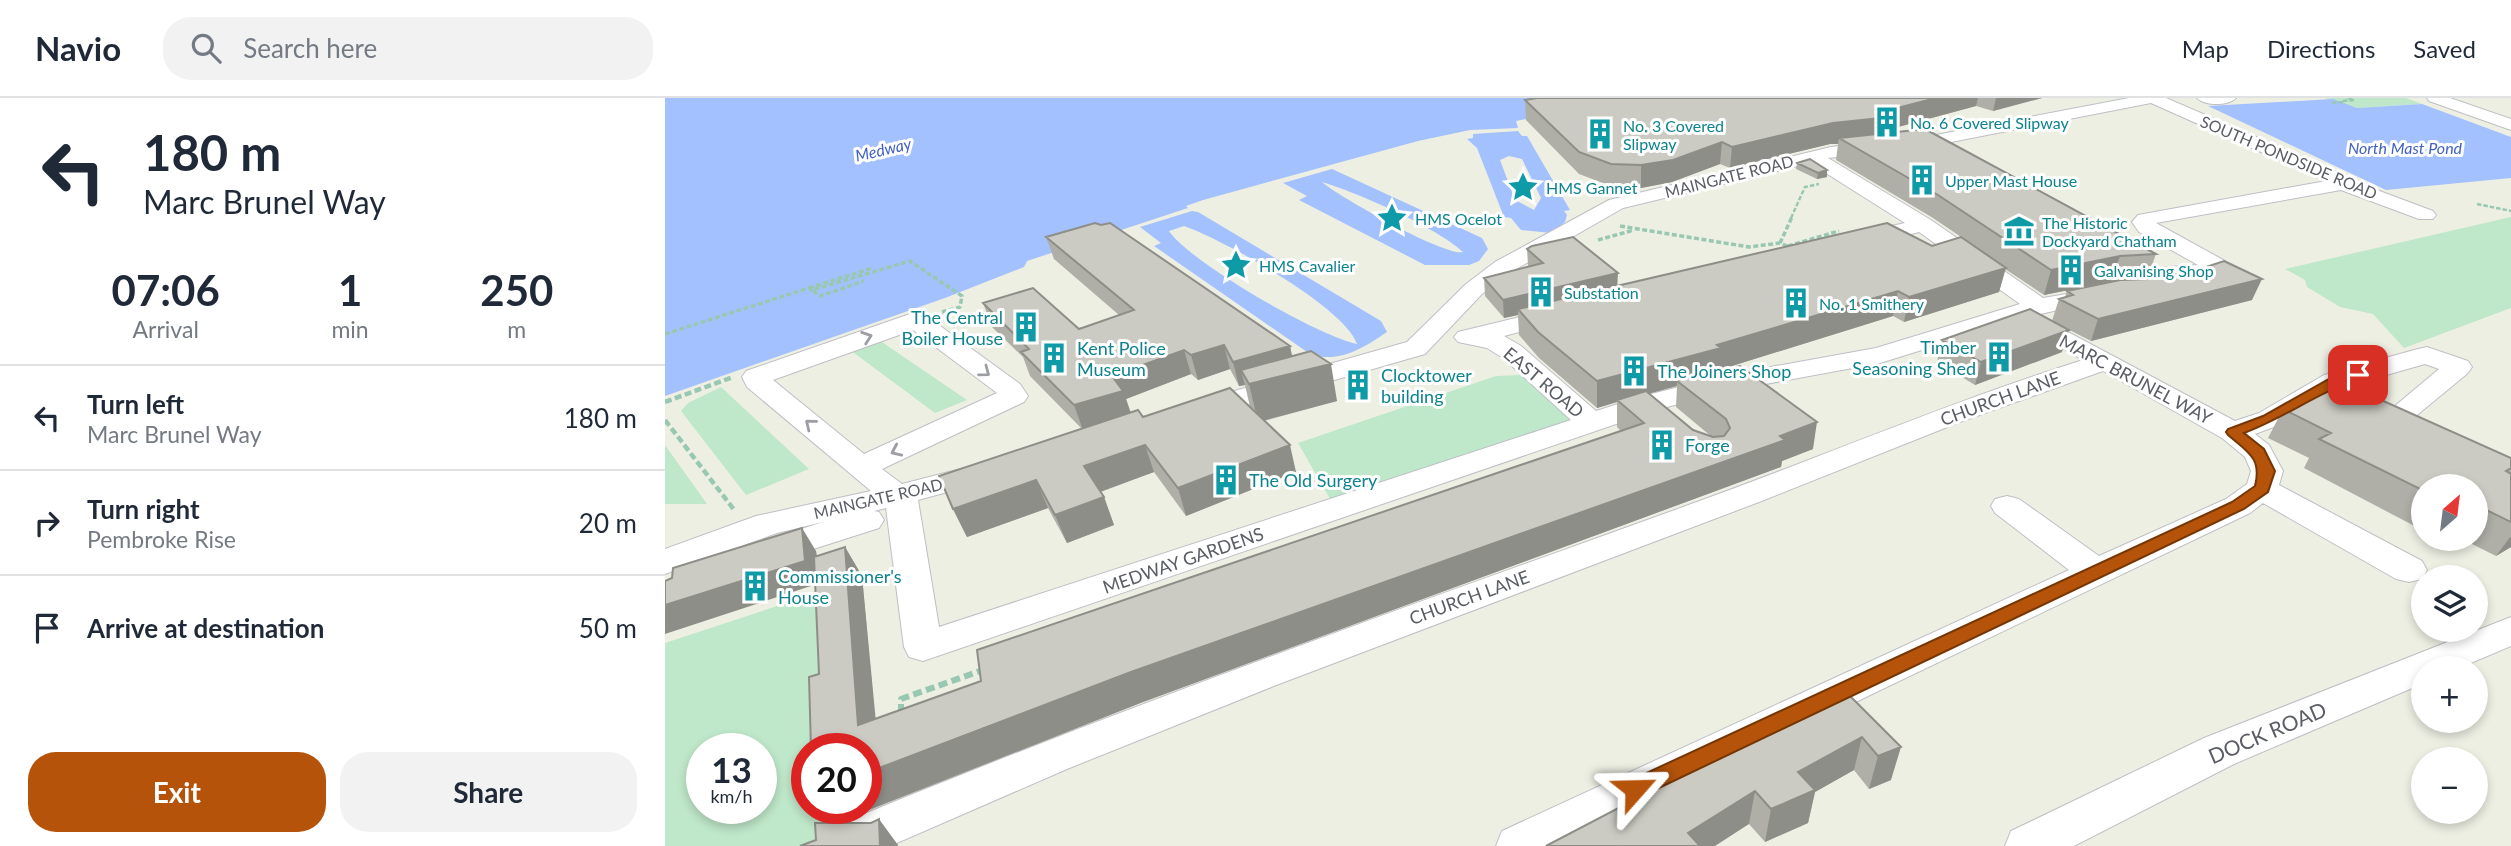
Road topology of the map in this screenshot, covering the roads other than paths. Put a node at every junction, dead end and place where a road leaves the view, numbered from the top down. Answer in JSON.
{"nodes":[{"id":1,"x":2093,"y":98,"type":"edge"},
{"id":2,"x":2153,"y":98,"type":"edge"},
{"id":3,"x":2205,"y":98,"type":"edge"},
{"id":4,"x":2228,"y":98,"type":"edge"},
{"id":5,"x":2435,"y":98,"type":"edge"},
{"id":6,"x":2113,"y":105,"type":"junction"},
{"id":7,"x":2511,"y":125,"type":"edge"},
{"id":8,"x":1812,"y":156,"type":"junction"},
{"id":9,"x":2343,"y":184,"type":"junction"},
{"id":10,"x":2426,"y":215,"type":"dead end"},
{"id":11,"x":1923,"y":225,"type":"junction"},
{"id":12,"x":1842,"y":244,"type":"edge"},
{"id":13,"x":1588,"y":307,"type":"edge"},
{"id":14,"x":2026,"y":309,"type":"junction"},
{"id":15,"x":1467,"y":337,"type":"junction"},
{"id":16,"x":1416,"y":348,"type":"junction"},
{"id":17,"x":2104,"y":362,"type":"junction"},
{"id":18,"x":1175,"y":417,"type":"edge"},
{"id":19,"x":1591,"y":422,"type":"junction"},
{"id":20,"x":2234,"y":432,"type":"junction"},
{"id":21,"x":2437,"y":446,"type":"edge"},
{"id":22,"x":1013,"y":463,"type":"edge"},
{"id":23,"x":863,"y":466,"type":"junction"},
{"id":24,"x":2263,"y":489,"type":"junction"},
{"id":25,"x":899,"y":502,"type":"junction"},
{"id":26,"x":2007,"y":506,"type":"dead end"},
{"id":27,"x":665,"y":562,"type":"edge"},
{"id":28,"x":2409,"y":570,"type":"dead end"},
{"id":29,"x":2096,"y":572,"type":"junction"},
{"id":30,"x":665,"y":584,"type":"edge"},
{"id":31,"x":2511,"y":631,"type":"edge"},
{"id":32,"x":840,"y":846,"type":"edge"},
{"id":33,"x":1519,"y":846,"type":"edge"},
{"id":34,"x":2028,"y":846,"type":"edge"}],
"edges":[{"from":1,"to":6,"type":"street"},
{"from":2,"to":6,"type":"street","name":"MAINGATE ROAD"},
{"from":2,"to":9,"type":"street","name":"SOUTH PONDSIDE ROAD"},
{"from":3,"to":4,"type":"street"},
{"from":5,"to":7,"type":"street"},
{"from":6,"to":8,"type":"street","name":"MAINGATE ROAD"},
{"from":8,"to":11,"type":"street","name":"MARC BRUNEL WAY"},
{"from":8,"to":16,"type":"street","name":"MAINGATE ROAD"},
{"from":9,"to":10,"type":"street","name":"SOUTH PONDSIDE ROAD"},
{"from":9,"to":14,"type":"street"},
{"from":11,"to":12,"type":"street"},
{"from":11,"to":14,"type":"street","name":"MARC BRUNEL WAY"},
{"from":13,"to":15,"type":"street"},
{"from":14,"to":17,"type":"street","name":"MARC BRUNEL WAY"},
{"from":14,"to":19,"type":"street"},
{"from":15,"to":16,"type":"street","name":"EAST ROAD"},
{"from":15,"to":19,"type":"street","name":"EAST ROAD"},
{"from":16,"to":18,"type":"street","name":"MAINGATE ROAD"},
{"from":17,"to":20,"type":"street","name":"MARC BRUNEL WAY"},
{"from":17,"to":32,"type":"street","name":"CHURCH LANE"},
{"from":19,"to":25,"type":"street","name":"MEDWAY GARDENS"},
{"from":20,"to":21,"type":"street"},
{"from":20,"to":24,"type":"street","name":"MARC BRUNEL WAY"},
{"from":22,"to":25,"type":"street","name":"MAINGATE ROAD"},
{"from":23,"to":23,"type":"street","one_way":true},
{"from":23,"to":25,"type":"street"},
{"from":24,"to":28,"type":"street"},
{"from":24,"to":29,"type":"street"},
{"from":25,"to":27,"type":"street","name":"MAINGATE ROAD"},
{"from":25,"to":30,"type":"street"},
{"from":26,"to":29,"type":"street"},
{"from":29,"to":33,"type":"street"},
{"from":31,"to":34,"type":"street","name":"DOCK ROAD"}]}
